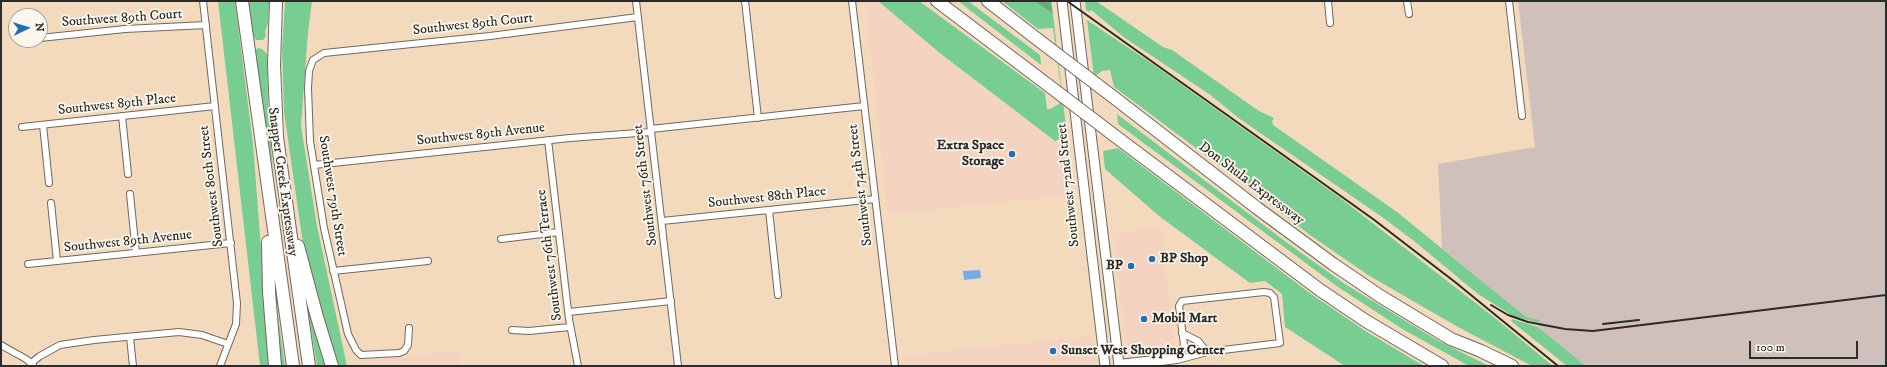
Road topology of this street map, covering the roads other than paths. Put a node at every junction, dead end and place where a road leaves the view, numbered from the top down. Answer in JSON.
{"nodes":[{"id":1,"x":203,"y":1,"type":"edge"},
{"id":2,"x":242,"y":1,"type":"edge"},
{"id":3,"x":276,"y":1,"type":"edge"},
{"id":4,"x":636,"y":1,"type":"edge"},
{"id":5,"x":744,"y":1,"type":"edge"},
{"id":6,"x":852,"y":1,"type":"edge"},
{"id":7,"x":937,"y":1,"type":"edge"},
{"id":8,"x":988,"y":1,"type":"edge"},
{"id":9,"x":1062,"y":1,"type":"edge"},
{"id":10,"x":1075,"y":1,"type":"edge"},
{"id":11,"x":1328,"y":1,"type":"edge"},
{"id":12,"x":1408,"y":1,"type":"edge"},
{"id":13,"x":1509,"y":1,"type":"edge"},
{"id":14,"x":1409,"y":14,"type":"dead end"},
{"id":15,"x":638,"y":17,"type":"junction"},
{"id":16,"x":1330,"y":22,"type":"dead end"},
{"id":17,"x":206,"y":25,"type":"junction"},
{"id":18,"x":48,"y":37,"type":"edge"},
{"id":19,"x":313,"y":60,"type":"joint"},
{"id":20,"x":215,"y":106,"type":"junction"},
{"id":21,"x":864,"y":106,"type":"junction"},
{"id":22,"x":122,"y":116,"type":"junction"},
{"id":23,"x":1522,"y":116,"type":"dead end"},
{"id":24,"x":758,"y":118,"type":"junction"},
{"id":25,"x":43,"y":125,"type":"junction"},
{"id":26,"x":22,"y":127,"type":"dead end"},
{"id":27,"x":651,"y":131,"type":"junction"},
{"id":28,"x":548,"y":140,"type":"junction"},
{"id":29,"x":314,"y":165,"type":"junction"},
{"id":30,"x":128,"y":174,"type":"dead end"},
{"id":31,"x":49,"y":183,"type":"dead end"},
{"id":32,"x":283,"y":184,"type":"junction"},
{"id":33,"x":268,"y":192,"type":"junction"},
{"id":34,"x":130,"y":194,"type":"dead end"},
{"id":35,"x":1084,"y":198,"type":"junction"},
{"id":36,"x":1098,"y":198,"type":"junction"},
{"id":37,"x":875,"y":199,"type":"junction"},
{"id":38,"x":51,"y":203,"type":"dead end"},
{"id":39,"x":769,"y":210,"type":"junction"},
{"id":40,"x":662,"y":221,"type":"junction"},
{"id":41,"x":559,"y":232,"type":"junction"},
{"id":42,"x":501,"y":239,"type":"dead end"},
{"id":43,"x":231,"y":243,"type":"junction"},
{"id":44,"x":136,"y":253,"type":"junction"},
{"id":45,"x":57,"y":261,"type":"junction"},
{"id":46,"x":428,"y":261,"type":"dead end"},
{"id":47,"x":28,"y":264,"type":"dead end"},
{"id":48,"x":333,"y":271,"type":"junction"},
{"id":49,"x":778,"y":296,"type":"dead end"},
{"id":50,"x":671,"y":301,"type":"junction"},
{"id":51,"x":569,"y":312,"type":"junction"},
{"id":52,"x":1112,"y":313,"type":"junction"},
{"id":53,"x":1098,"y":315,"type":"junction"},
{"id":54,"x":570,"y":326,"type":"junction"},
{"id":55,"x":409,"y":328,"type":"dead end"},
{"id":56,"x":512,"y":330,"type":"dead end"},
{"id":57,"x":1182,"y":333,"type":"junction"},
{"id":58,"x":130,"y":337,"type":"junction"},
{"id":59,"x":228,"y":344,"type":"junction"},
{"id":60,"x":1,"y":346,"type":"edge"},
{"id":61,"x":1207,"y":352,"type":"junction"},
{"id":62,"x":32,"y":365,"type":"edge"},
{"id":63,"x":1119,"y":365,"type":"edge"},
{"id":64,"x":133,"y":366,"type":"edge"},
{"id":65,"x":220,"y":366,"type":"edge"},
{"id":66,"x":275,"y":366,"type":"edge"},
{"id":67,"x":293,"y":366,"type":"edge"},
{"id":68,"x":309,"y":366,"type":"edge"},
{"id":69,"x":332,"y":366,"type":"edge"},
{"id":70,"x":578,"y":366,"type":"edge"},
{"id":71,"x":678,"y":366,"type":"edge"},
{"id":72,"x":895,"y":366,"type":"edge"},
{"id":73,"x":1105,"y":366,"type":"edge"},
{"id":74,"x":1129,"y":366,"type":"edge"},
{"id":75,"x":1442,"y":366,"type":"edge"},
{"id":76,"x":1512,"y":366,"type":"edge"}],
"edges":[{"from":1,"to":17,"type":"street","name":"Southwest 80th Street"},
{"from":2,"to":33,"type":"highway","name":"Snapper Creek Expressway"},
{"from":3,"to":32,"type":"highway","name":"Snapper Creek Expressway"},
{"from":4,"to":15,"type":"street","name":"Southwest 76th Street"},
{"from":5,"to":24,"type":"street"},
{"from":6,"to":21,"type":"street","name":"Southwest 74th Street"},
{"from":7,"to":75,"type":"highway","bridge":true},
{"from":8,"to":76,"type":"highway","name":"Don Shula Expressway","bridge":true},
{"from":9,"to":35,"type":"main road","name":"Southwest 72nd Street"},
{"from":10,"to":36,"type":"main road","name":"Southwest 72nd Street"},
{"from":11,"to":16,"type":"street"},
{"from":12,"to":14,"type":"street"},
{"from":13,"to":23,"type":"street"},
{"from":15,"to":19,"type":"street","name":"Southwest 89th Court"},
{"from":15,"to":27,"type":"street","name":"Southwest 76th Street"},
{"from":17,"to":18,"type":"street","name":"Southwest 89th Court"},
{"from":17,"to":20,"type":"street","name":"Southwest 80th Street"},
{"from":19,"to":29,"type":"street","name":"Southwest 79th Street"},
{"from":20,"to":22,"type":"street","name":"Southwest 89th Place"},
{"from":20,"to":43,"type":"street","name":"Southwest 80th Street"},
{"from":21,"to":24,"type":"street","name":"Southwest 89th Avenue"},
{"from":21,"to":37,"type":"street","name":"Southwest 74th Street"},
{"from":22,"to":25,"type":"street","name":"Southwest 89th Place"},
{"from":22,"to":30,"type":"street"},
{"from":24,"to":27,"type":"street","name":"Southwest 89th Avenue"},
{"from":25,"to":26,"type":"street","name":"Southwest 89th Place"},
{"from":25,"to":31,"type":"street"},
{"from":27,"to":28,"type":"street","name":"Southwest 89th Avenue"},
{"from":27,"to":40,"type":"street","name":"Southwest 76th Street"},
{"from":28,"to":29,"type":"street","name":"Southwest 89th Avenue"},
{"from":28,"to":41,"type":"street","name":"Southwest 76th Terrace"},
{"from":29,"to":48,"type":"street","name":"Southwest 79th Street"},
{"from":32,"to":68,"type":"highway","name":"Snapper Creek Expressway"},
{"from":32,"to":69,"type":"highway"},
{"from":33,"to":66,"type":"highway"},
{"from":33,"to":67,"type":"highway","name":"Snapper Creek Expressway"},
{"from":34,"to":44,"type":"street"},
{"from":35,"to":36,"type":"main road"},
{"from":35,"to":53,"type":"main road","name":"Southwest 72nd Street"},
{"from":36,"to":52,"type":"main road","name":"Southwest 72nd Street"},
{"from":37,"to":39,"type":"street","name":"Southwest 88th Place"},
{"from":37,"to":72,"type":"street","name":"Southwest 74th Street"},
{"from":38,"to":45,"type":"street"},
{"from":39,"to":40,"type":"street","name":"Southwest 88th Place"},
{"from":39,"to":49,"type":"street"},
{"from":40,"to":50,"type":"street","name":"Southwest 76th Street"},
{"from":41,"to":42,"type":"street"},
{"from":41,"to":51,"type":"street","name":"Southwest 76th Terrace"},
{"from":43,"to":44,"type":"street","name":"Southwest 89th Avenue"},
{"from":43,"to":59,"type":"street","name":"Southwest 80th Street"},
{"from":44,"to":45,"type":"street","name":"Southwest 89th Avenue"},
{"from":45,"to":47,"type":"street","name":"Southwest 89th Avenue"},
{"from":46,"to":48,"type":"street"},
{"from":48,"to":55,"type":"street","name":"Southwest 79th Street"},
{"from":50,"to":51,"type":"street"},
{"from":50,"to":71,"type":"street","name":"Southwest 76th Street"},
{"from":51,"to":54,"type":"street","name":"Southwest 76th Terrace"},
{"from":52,"to":53,"type":"main road"},
{"from":52,"to":63,"type":"main road","name":"Southwest 72nd Street"},
{"from":53,"to":73,"type":"main road","name":"Southwest 72nd Street"},
{"from":54,"to":56,"type":"street"},
{"from":54,"to":70,"type":"street","name":"Southwest 76th Terrace"},
{"from":57,"to":61,"type":"street"},
{"from":57,"to":61,"type":"street"},
{"from":57,"to":63,"type":"street"},
{"from":58,"to":59,"type":"street"},
{"from":58,"to":62,"type":"street"},
{"from":58,"to":64,"type":"street"},
{"from":59,"to":65,"type":"street","name":"Southwest 80th Street"},
{"from":60,"to":62,"type":"street"},
{"from":61,"to":74,"type":"street"}]}
